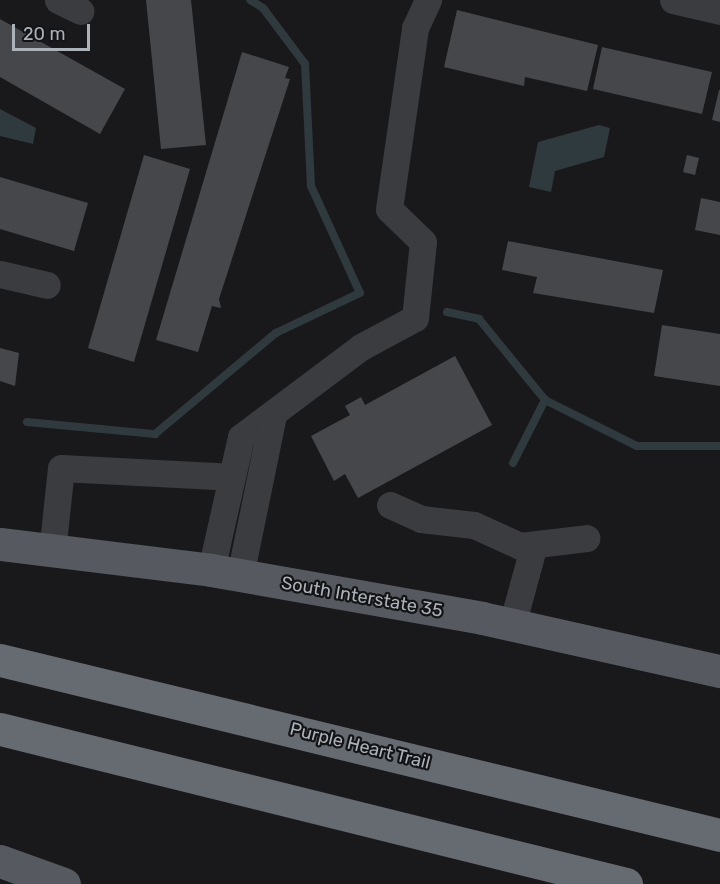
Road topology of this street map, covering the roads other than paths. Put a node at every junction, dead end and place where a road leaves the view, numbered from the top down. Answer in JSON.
{"nodes":[{"id":1,"x":428,"y":0,"type":"edge"},
{"id":2,"x":673,"y":0,"type":"edge"},
{"id":3,"x":720,"y":11,"type":"edge"},
{"id":4,"x":0,"y":274,"type":"edge"},
{"id":5,"x":47,"y":285,"type":"dead end"},
{"id":6,"x":273,"y":415,"type":"junction"},
{"id":7,"x":230,"y":477,"type":"junction"},
{"id":8,"x":390,"y":504,"type":"dead end"},
{"id":9,"x":587,"y":538,"type":"dead end"},
{"id":10,"x":0,"y":544,"type":"edge"},
{"id":11,"x":533,"y":548,"type":"junction"},
{"id":12,"x":52,"y":552,"type":"junction"},
{"id":13,"x":226,"y":573,"type":"junction"},
{"id":14,"x":512,"y":625,"type":"junction"},
{"id":15,"x":0,"y":660,"type":"edge"},
{"id":16,"x":720,"y":671,"type":"edge"},
{"id":17,"x":0,"y":729,"type":"edge"},
{"id":18,"x":0,"y":747,"type":"edge"},
{"id":19,"x":92,"y":752,"type":"junction"},
{"id":20,"x":720,"y":835,"type":"edge"},
{"id":21,"x":0,"y":861,"type":"edge"},
{"id":22,"x":64,"y":884,"type":"edge"},
{"id":23,"x":626,"y":884,"type":"edge"}],
"edges":[{"from":1,"to":6,"type":"lane"},
{"from":2,"to":3,"type":"lane"},
{"from":4,"to":5,"type":"lane"},
{"from":6,"to":7,"type":"lane"},
{"from":6,"to":13,"type":"lane"},
{"from":7,"to":12,"type":"lane"},
{"from":7,"to":13,"type":"lane"},
{"from":8,"to":11,"type":"lane"},
{"from":9,"to":11,"type":"lane"},
{"from":10,"to":12,"type":"main road","name":"South Interstate 35"},
{"from":11,"to":14,"type":"lane"},
{"from":12,"to":13,"type":"main road","name":"South Interstate 35"},
{"from":13,"to":14,"type":"main road","name":"South Interstate 35"},
{"from":14,"to":16,"type":"main road","name":"South Interstate 35"},
{"from":15,"to":20,"type":"highway","name":"Purple Heart Trail"},
{"from":17,"to":19,"type":"highway"},
{"from":18,"to":19,"type":"highway"},
{"from":19,"to":23,"type":"highway"},
{"from":21,"to":22,"type":"main road"}]}
